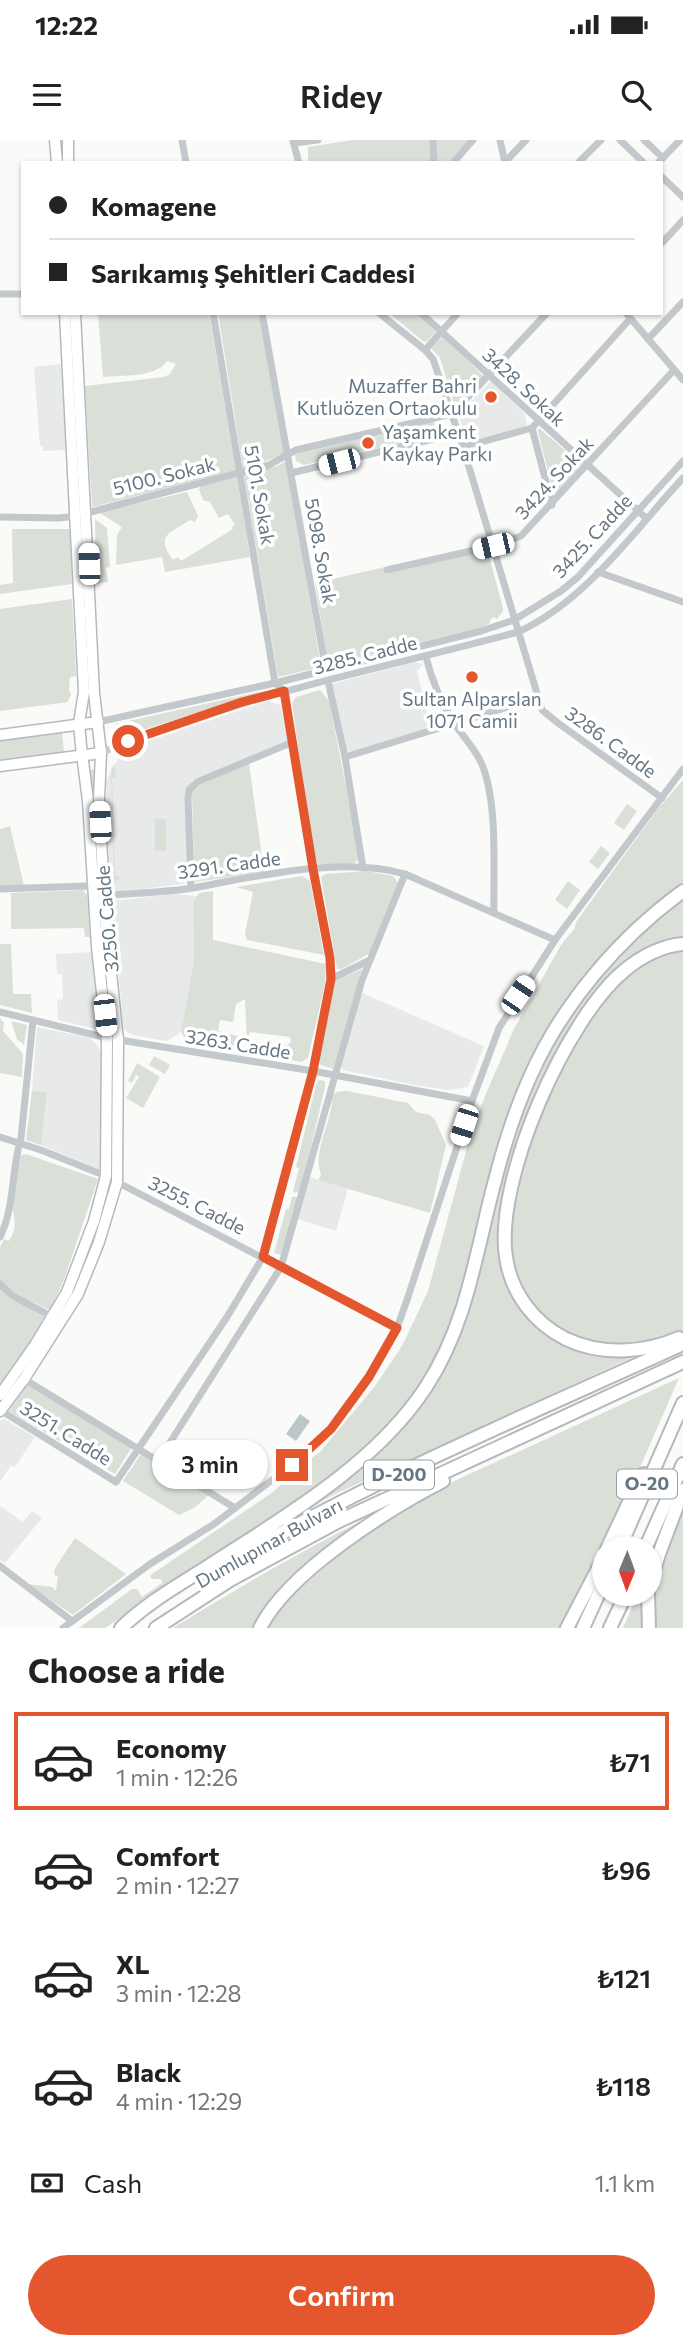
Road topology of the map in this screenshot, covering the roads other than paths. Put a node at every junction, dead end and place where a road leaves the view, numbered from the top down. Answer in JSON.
{"nodes":[{"id":1,"x":55,"y":140,"type":"edge"},
{"id":2,"x":68,"y":140,"type":"edge"},
{"id":3,"x":182,"y":140,"type":"edge"},
{"id":4,"x":318,"y":140,"type":"edge"},
{"id":5,"x":433,"y":140,"type":"edge"},
{"id":6,"x":473,"y":140,"type":"edge"},
{"id":7,"x":500,"y":140,"type":"edge"},
{"id":8,"x":526,"y":140,"type":"edge"},
{"id":9,"x":601,"y":140,"type":"edge"},
{"id":10,"x":620,"y":140,"type":"edge"},
{"id":11,"x":642,"y":140,"type":"edge"},
{"id":12,"x":680,"y":140,"type":"edge"},
{"id":13,"x":294,"y":142,"type":"edge"},
{"id":14,"x":631,"y":151,"type":"junction"},
{"id":15,"x":660,"y":160,"type":"edge"},
{"id":16,"x":57,"y":161,"type":"edge"},
{"id":17,"x":68,"y":161,"type":"edge"},
{"id":18,"x":186,"y":161,"type":"edge"},
{"id":19,"x":299,"y":161,"type":"edge"},
{"id":20,"x":435,"y":161,"type":"edge"},
{"id":21,"x":455,"y":161,"type":"edge"},
{"id":22,"x":505,"y":161,"type":"edge"},
{"id":23,"x":506,"y":161,"type":"edge"},
{"id":24,"x":580,"y":161,"type":"edge"},
{"id":25,"x":642,"y":161,"type":"edge"},
{"id":26,"x":663,"y":178,"type":"edge"},
{"id":27,"x":681,"y":192,"type":"edge"},
{"id":28,"x":683,"y":220,"type":"edge"},
{"id":29,"x":663,"y":242,"type":"edge"},
{"id":30,"x":0,"y":294,"type":"edge"},
{"id":31,"x":21,"y":295,"type":"edge"},
{"id":32,"x":683,"y":302,"type":"edge"},
{"id":33,"x":65,"y":315,"type":"edge"},
{"id":34,"x":75,"y":315,"type":"edge"},
{"id":35,"x":213,"y":315,"type":"edge"},
{"id":36,"x":262,"y":315,"type":"edge"},
{"id":37,"x":382,"y":315,"type":"edge"},
{"id":38,"x":423,"y":315,"type":"edge"},
{"id":39,"x":456,"y":315,"type":"edge"},
{"id":40,"x":545,"y":315,"type":"edge"},
{"id":41,"x":628,"y":316,"type":"edge"},
{"id":42,"x":441,"y":332,"type":"junction"},
{"id":43,"x":648,"y":339,"type":"junction"},
{"id":44,"x":425,"y":349,"type":"junction"},
{"id":45,"x":674,"y":370,"type":"junction"},
{"id":46,"x":489,"y":376,"type":"junction"},
{"id":47,"x":683,"y":380,"type":"edge"},
{"id":48,"x":452,"y":414,"type":"junction"},
{"id":49,"x":535,"y":425,"type":"junction"},
{"id":50,"x":458,"y":433,"type":"junction"},
{"id":51,"x":463,"y":447,"type":"junction"},
{"id":52,"x":288,"y":455,"type":"junction"},
{"id":53,"x":683,"y":461,"type":"edge"},
{"id":54,"x":587,"y":466,"type":"junction"},
{"id":55,"x":240,"y":473,"type":"junction"},
{"id":56,"x":291,"y":473,"type":"junction"},
{"id":57,"x":683,"y":478,"type":"edge"},
{"id":58,"x":552,"y":505,"type":"junction"},
{"id":59,"x":637,"y":511,"type":"junction"},
{"id":60,"x":81,"y":514,"type":"junction"},
{"id":61,"x":0,"y":517,"type":"edge"},
{"id":62,"x":646,"y":518,"type":"junction"},
{"id":63,"x":493,"y":546,"type":"junction"},
{"id":64,"x":387,"y":570,"type":"dead end"},
{"id":65,"x":598,"y":572,"type":"junction"},
{"id":66,"x":683,"y":602,"type":"edge"},
{"id":67,"x":514,"y":620,"type":"junction"},
{"id":68,"x":518,"y":632,"type":"junction"},
{"id":69,"x":426,"y":657,"type":"junction"},
{"id":70,"x":326,"y":670,"type":"junction"},
{"id":71,"x":328,"y":681,"type":"junction"},
{"id":72,"x":275,"y":683,"type":"junction"},
{"id":73,"x":284,"y":691,"type":"junction"},
{"id":74,"x":537,"y":698,"type":"junction"},
{"id":75,"x":98,"y":722,"type":"junction"},
{"id":76,"x":79,"y":723,"type":"junction"},
{"id":77,"x":455,"y":725,"type":"junction"},
{"id":78,"x":0,"y":735,"type":"edge"},
{"id":79,"x":293,"y":742,"type":"junction"},
{"id":80,"x":101,"y":753,"type":"junction"},
{"id":81,"x":82,"y":756,"type":"junction"},
{"id":82,"x":345,"y":757,"type":"junction"},
{"id":83,"x":0,"y":766,"type":"edge"},
{"id":84,"x":683,"y":769,"type":"edge"},
{"id":85,"x":662,"y":797,"type":"junction"},
{"id":86,"x":363,"y":868,"type":"junction"},
{"id":87,"x":313,"y":869,"type":"junction"},
{"id":88,"x":405,"y":874,"type":"junction"},
{"id":89,"x":191,"y":888,"type":"junction"},
{"id":90,"x":0,"y":889,"type":"edge"},
{"id":91,"x":99,"y":891,"type":"junction"},
{"id":92,"x":683,"y":891,"type":"edge"},
{"id":93,"x":494,"y":913,"type":"junction"},
{"id":94,"x":555,"y":940,"type":"junction"},
{"id":95,"x":683,"y":944,"type":"edge"},
{"id":96,"x":368,"y":961,"type":"junction"},
{"id":97,"x":331,"y":979,"type":"junction"},
{"id":98,"x":0,"y":1012,"type":"edge"},
{"id":99,"x":33,"y":1020,"type":"junction"},
{"id":100,"x":112,"y":1039,"type":"junction"},
{"id":101,"x":313,"y":1071,"type":"junction"},
{"id":102,"x":334,"y":1075,"type":"junction"},
{"id":103,"x":472,"y":1101,"type":"junction"},
{"id":104,"x":0,"y":1137,"type":"edge"},
{"id":105,"x":20,"y":1143,"type":"junction"},
{"id":106,"x":106,"y":1177,"type":"junction"},
{"id":107,"x":117,"y":1182,"type":"junction"},
{"id":108,"x":0,"y":1237,"type":"edge"},
{"id":109,"x":263,"y":1257,"type":"junction"},
{"id":110,"x":281,"y":1266,"type":"junction"},
{"id":111,"x":0,"y":1284,"type":"edge"},
{"id":112,"x":53,"y":1317,"type":"junction"},
{"id":113,"x":397,"y":1328,"type":"junction"},
{"id":114,"x":683,"y":1336,"type":"edge"},
{"id":115,"x":683,"y":1344,"type":"edge"},
{"id":116,"x":683,"y":1362,"type":"edge"},
{"id":117,"x":683,"y":1369,"type":"edge"},
{"id":118,"x":24,"y":1379,"type":"junction"},
{"id":119,"x":0,"y":1395,"type":"edge"},
{"id":120,"x":683,"y":1403,"type":"edge"},
{"id":121,"x":0,"y":1411,"type":"edge"},
{"id":122,"x":676,"y":1419,"type":"junction"},
{"id":123,"x":556,"y":1420,"type":"junction"},
{"id":124,"x":140,"y":1448,"type":"junction"},
{"id":125,"x":159,"y":1460,"type":"junction"},
{"id":126,"x":683,"y":1464,"type":"edge"},
{"id":127,"x":683,"y":1490,"type":"edge"},
{"id":128,"x":235,"y":1508,"type":"junction"},
{"id":129,"x":613,"y":1536,"type":"edge"},
{"id":130,"x":625,"y":1536,"type":"edge"},
{"id":131,"x":651,"y":1536,"type":"edge"},
{"id":132,"x":662,"y":1546,"type":"edge"},
{"id":133,"x":0,"y":1566,"type":"edge"},
{"id":134,"x":592,"y":1580,"type":"edge"},
{"id":135,"x":593,"y":1606,"type":"edge"},
{"id":136,"x":620,"y":1606,"type":"edge"},
{"id":137,"x":648,"y":1606,"type":"edge"},
{"id":138,"x":72,"y":1621,"type":"junction"},
{"id":139,"x":63,"y":1628,"type":"edge"},
{"id":140,"x":123,"y":1628,"type":"edge"},
{"id":141,"x":156,"y":1628,"type":"edge"},
{"id":142,"x":260,"y":1628,"type":"edge"},
{"id":143,"x":567,"y":1628,"type":"edge"},
{"id":144,"x":583,"y":1628,"type":"edge"},
{"id":145,"x":610,"y":1628,"type":"edge"},
{"id":146,"x":649,"y":1628,"type":"edge"}],
"edges":[{"from":1,"to":16,"type":"street"},
{"from":2,"to":17,"type":"street"},
{"from":3,"to":18,"type":"street"},
{"from":4,"to":13,"type":"street"},
{"from":5,"to":20,"type":"street"},
{"from":6,"to":21,"type":"street"},
{"from":7,"to":22,"type":"street"},
{"from":8,"to":23,"type":"street"},
{"from":9,"to":24,"type":"street"},
{"from":10,"to":14,"type":"street"},
{"from":11,"to":14,"type":"street"},
{"from":11,"to":15,"type":"street"},
{"from":12,"to":15,"type":"street"},
{"from":13,"to":19,"type":"street"},
{"from":14,"to":25,"type":"street"},
{"from":26,"to":27,"type":"street"},
{"from":28,"to":29,"type":"street"},
{"from":30,"to":31,"type":"street"},
{"from":32,"to":43,"type":"street"},
{"from":33,"to":60,"type":"street","name":"3250. Cadde"},
{"from":34,"to":60,"type":"street","name":"3250. Cadde"},
{"from":35,"to":55,"type":"street","name":"5101. Sokak"},
{"from":36,"to":52,"type":"street","name":"5098. Sokak"},
{"from":37,"to":44,"type":"street"},
{"from":38,"to":42,"type":"street","name":"3428. Sokak"},
{"from":39,"to":42,"type":"street"},
{"from":40,"to":46,"type":"street"},
{"from":41,"to":43,"type":"street"},
{"from":41,"to":49,"type":"street"},
{"from":42,"to":44,"type":"street"},
{"from":42,"to":46,"type":"street","name":"3428. Sokak"},
{"from":43,"to":45,"type":"street"},
{"from":44,"to":48,"type":"street","name":"3286. Cadde"},
{"from":45,"to":47,"type":"street"},
{"from":45,"to":54,"type":"street","name":"3424. Sokak"},
{"from":46,"to":48,"type":"street"},
{"from":46,"to":49,"type":"street","name":"3428. Sokak"},
{"from":48,"to":50,"type":"street","name":"3286. Cadde"},
{"from":48,"to":52,"type":"street","name":"5100. Sokak"},
{"from":49,"to":51,"type":"street"},
{"from":49,"to":54,"type":"street","name":"3428. Sokak"},
{"from":49,"to":58,"type":"street"},
{"from":50,"to":51,"type":"street","name":"3286. Cadde"},
{"from":50,"to":56,"type":"street"},
{"from":51,"to":63,"type":"street","name":"3286. Cadde"},
{"from":52,"to":55,"type":"street","name":"5100. Sokak"},
{"from":52,"to":56,"type":"street","name":"5098. Sokak"},
{"from":53,"to":59,"type":"street","name":"3425. Cadde"},
{"from":54,"to":58,"type":"street","name":"3424. Sokak"},
{"from":54,"to":59,"type":"street","name":"3428. Sokak"},
{"from":55,"to":60,"type":"street","name":"5100. Sokak"},
{"from":55,"to":72,"type":"street","name":"5101. Sokak"},
{"from":56,"to":70,"type":"street","name":"5098. Sokak"},
{"from":57,"to":62,"type":"street","name":"3425. Cadde"},
{"from":58,"to":63,"type":"street","name":"3424. Sokak"},
{"from":59,"to":62,"type":"street","name":"3428. Sokak"},
{"from":59,"to":67,"type":"street","name":"3425. Cadde"},
{"from":60,"to":61,"type":"street","name":"5100. Sokak"},
{"from":60,"to":75,"type":"street","name":"3250. Cadde"},
{"from":60,"to":76,"type":"street","name":"3250. Cadde"},
{"from":62,"to":65,"type":"street","name":"3425. Cadde"},
{"from":63,"to":64,"type":"street","name":"3424. Sokak"},
{"from":63,"to":67,"type":"street","name":"3286. Cadde"},
{"from":65,"to":66,"type":"street"},
{"from":65,"to":68,"type":"street","name":"3425. Cadde"},
{"from":67,"to":68,"type":"street","name":"3286. Cadde"},
{"from":67,"to":70,"type":"street","name":"3285. Cadde"},
{"from":68,"to":69,"type":"street","name":"3285. Cadde"},
{"from":68,"to":74,"type":"street","name":"3286. Cadde"},
{"from":69,"to":71,"type":"street","name":"3285. Cadde"},
{"from":69,"to":77,"type":"street"},
{"from":70,"to":72,"type":"street","name":"3285. Cadde"},
{"from":71,"to":73,"type":"street","name":"3285. Cadde"},
{"from":71,"to":82,"type":"street"},
{"from":72,"to":73,"type":"street"},
{"from":72,"to":75,"type":"street","name":"3285. Cadde"},
{"from":73,"to":79,"type":"street"},
{"from":73,"to":80,"type":"street","name":"3285. Cadde"},
{"from":74,"to":77,"type":"street"},
{"from":74,"to":85,"type":"street","name":"3286. Cadde"},
{"from":75,"to":76,"type":"street"},
{"from":75,"to":80,"type":"street","name":"3250. Cadde"},
{"from":76,"to":78,"type":"street"},
{"from":76,"to":81,"type":"street","name":"3250. Cadde"},
{"from":77,"to":82,"type":"street"},
{"from":77,"to":93,"type":"street"},
{"from":79,"to":87,"type":"street"},
{"from":79,"to":89,"type":"street"},
{"from":80,"to":81,"type":"street"},
{"from":80,"to":91,"type":"street","name":"3250. Cadde"},
{"from":81,"to":83,"type":"street"},
{"from":81,"to":91,"type":"street","name":"3250. Cadde"},
{"from":82,"to":86,"type":"street"},
{"from":84,"to":85,"type":"street"},
{"from":85,"to":94,"type":"street"},
{"from":86,"to":87,"type":"street","name":"3291. Cadde"},
{"from":86,"to":88,"type":"street","name":"3291. Cadde"},
{"from":87,"to":89,"type":"street","name":"3291. Cadde"},
{"from":87,"to":97,"type":"street"},
{"from":88,"to":93,"type":"street","name":"3291. Cadde"},
{"from":88,"to":96,"type":"street"},
{"from":89,"to":91,"type":"street","name":"3291. Cadde"},
{"from":90,"to":91,"type":"street","name":"3291. Cadde"},
{"from":91,"to":100,"type":"street","name":"3250. Cadde"},
{"from":92,"to":140,"type":"highway"},
{"from":93,"to":94,"type":"street","name":"3291. Cadde"},
{"from":94,"to":103,"type":"street"},
{"from":95,"to":114,"type":"highway"},
{"from":96,"to":97,"type":"street"},
{"from":96,"to":102,"type":"street"},
{"from":97,"to":101,"type":"street"},
{"from":98,"to":99,"type":"street","name":"3263. Cadde"},
{"from":99,"to":100,"type":"street","name":"3263. Cadde"},
{"from":99,"to":105,"type":"street"},
{"from":100,"to":101,"type":"street","name":"3263. Cadde"},
{"from":100,"to":106,"type":"street","name":"3250. Cadde"},
{"from":100,"to":107,"type":"street","name":"3250. Cadde"},
{"from":101,"to":102,"type":"street","name":"3263. Cadde"},
{"from":101,"to":109,"type":"street"},
{"from":102,"to":103,"type":"street","name":"3263. Cadde"},
{"from":102,"to":110,"type":"street"},
{"from":103,"to":113,"type":"street"},
{"from":104,"to":105,"type":"street"},
{"from":105,"to":106,"type":"street"},
{"from":105,"to":108,"type":"street"},
{"from":106,"to":107,"type":"street"},
{"from":106,"to":112,"type":"street","name":"3250. Cadde"},
{"from":107,"to":109,"type":"street","name":"3255. Cadde"},
{"from":107,"to":118,"type":"street","name":"3250. Cadde"},
{"from":109,"to":110,"type":"street","name":"3255. Cadde"},
{"from":109,"to":124,"type":"street"},
{"from":110,"to":113,"type":"street","name":"3255. Cadde"},
{"from":110,"to":125,"type":"street"},
{"from":111,"to":112,"type":"street"},
{"from":112,"to":119,"type":"street","name":"3250. Cadde"},
{"from":113,"to":128,"type":"street"},
{"from":115,"to":140,"type":"highway","name":"Dumlupınar Bulvarı","number":"D-200"},
{"from":116,"to":123,"type":"highway","name":"Dumlupınar Bulvarı","number":"D-200"},
{"from":117,"to":123,"type":"highway"},
{"from":118,"to":121,"type":"street","name":"3250. Cadde"},
{"from":118,"to":124,"type":"street"},
{"from":120,"to":122,"type":"highway","number":"O-20"},
{"from":121,"to":124,"type":"street","name":"3251. Cadde"},
{"from":122,"to":129,"type":"highway"},
{"from":122,"to":130,"type":"highway","number":"O-20"},
{"from":123,"to":141,"type":"highway","name":"Dumlupınar Bulvarı","number":"D-200"},
{"from":123,"to":142,"type":"highway"},
{"from":124,"to":125,"type":"street"},
{"from":125,"to":128,"type":"street"},
{"from":126,"to":131,"type":"highway","number":"O-20"},
{"from":127,"to":132,"type":"highway"},
{"from":128,"to":138,"type":"street"},
{"from":133,"to":138,"type":"street"},
{"from":134,"to":143,"type":"highway"},
{"from":135,"to":144,"type":"highway"},
{"from":136,"to":145,"type":"highway"},
{"from":137,"to":146,"type":"highway"},
{"from":138,"to":139,"type":"street"}]}
